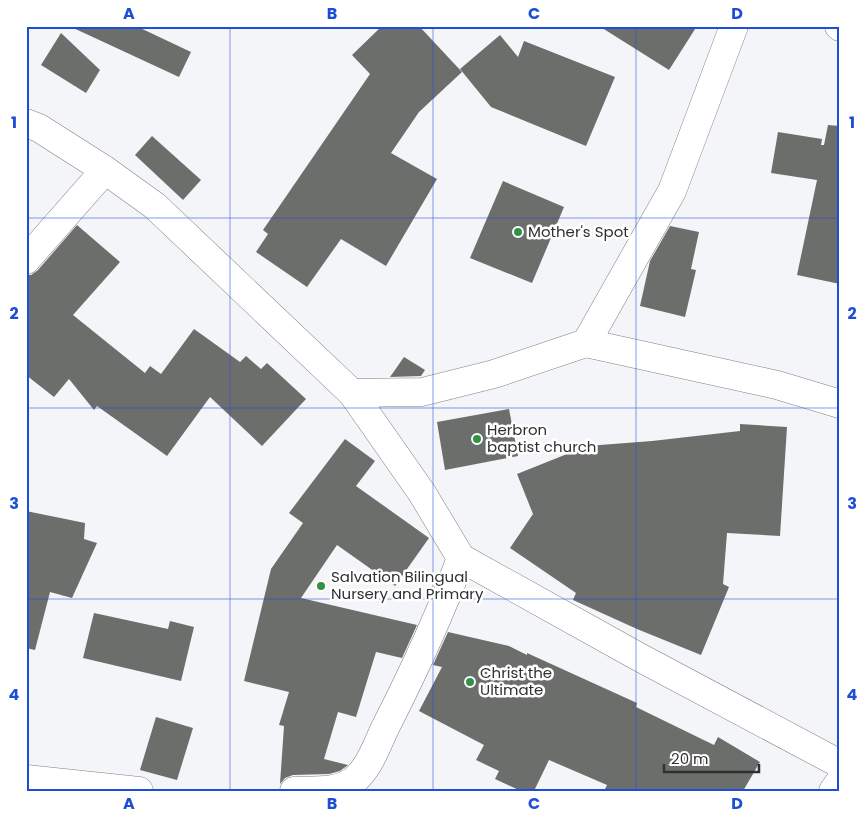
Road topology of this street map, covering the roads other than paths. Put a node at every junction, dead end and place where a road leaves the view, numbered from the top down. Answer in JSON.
{"nodes":[{"id":1,"x":734,"y":26,"type":"edge"},
{"id":2,"x":26,"y":123,"type":"edge"},
{"id":3,"x":105,"y":170,"type":"junction"},
{"id":4,"x":26,"y":260,"type":"edge"},
{"id":5,"x":586,"y":343,"type":"junction"},
{"id":6,"x":352,"y":393,"type":"junction"},
{"id":7,"x":840,"y":404,"type":"edge"},
{"id":8,"x":461,"y":558,"type":"junction"},
{"id":9,"x":840,"y":764,"type":"edge"},
{"id":10,"x":26,"y":779,"type":"edge"},
{"id":11,"x":840,"y":781,"type":"edge"},
{"id":12,"x":139,"y":791,"type":"edge"},
{"id":13,"x":294,"y":791,"type":"edge"},
{"id":14,"x":833,"y":791,"type":"edge"}],
"edges":[{"from":1,"to":5,"type":"street"},
{"from":2,"to":3,"type":"street"},
{"from":3,"to":4,"type":"street"},
{"from":3,"to":6,"type":"street"},
{"from":5,"to":6,"type":"street"},
{"from":5,"to":7,"type":"street"},
{"from":6,"to":8,"type":"street"},
{"from":8,"to":9,"type":"street"},
{"from":8,"to":13,"type":"street"},
{"from":10,"to":12,"type":"street"},
{"from":11,"to":14,"type":"street"}]}
